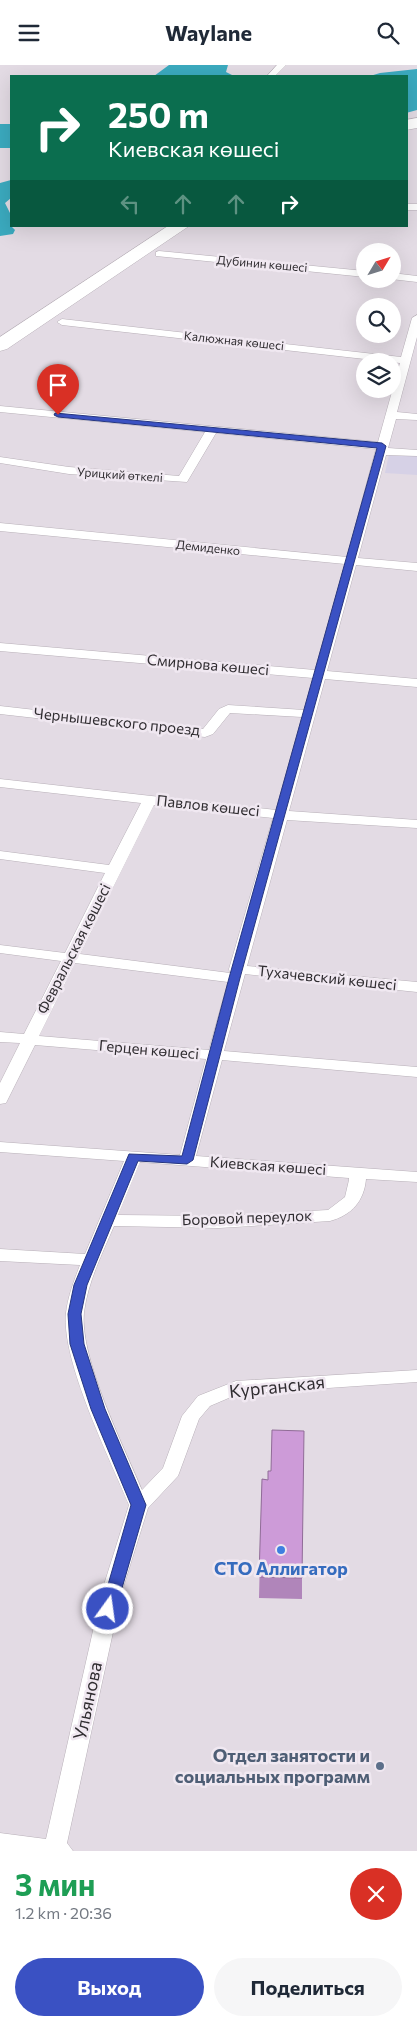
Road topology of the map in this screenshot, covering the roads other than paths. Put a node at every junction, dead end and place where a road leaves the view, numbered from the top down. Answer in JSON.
{"nodes":[{"id":1,"x":282,"y":65,"type":"edge"},
{"id":2,"x":272,"y":75,"type":"edge"},
{"id":3,"x":178,"y":227,"type":"edge"},
{"id":4,"x":158,"y":254,"type":"dead end"},
{"id":5,"x":356,"y":273,"type":"edge"},
{"id":6,"x":401,"y":277,"type":"edge"},
{"id":7,"x":417,"y":279,"type":"edge"},
{"id":8,"x":417,"y":317,"type":"edge"},
{"id":9,"x":62,"y":322,"type":"dead end"},
{"id":10,"x":0,"y":345,"type":"edge"},
{"id":11,"x":406,"y":361,"type":"junction"},
{"id":12,"x":0,"y":409,"type":"edge"},
{"id":13,"x":390,"y":415,"type":"junction"},
{"id":14,"x":417,"y":417,"type":"edge"},
{"id":15,"x":212,"y":430,"type":"junction"},
{"id":16,"x":381,"y":448,"type":"junction"},
{"id":17,"x":417,"y":453,"type":"edge"},
{"id":18,"x":0,"y":460,"type":"edge"},
{"id":19,"x":0,"y":527,"type":"edge"},
{"id":20,"x":350,"y":562,"type":"junction"},
{"id":21,"x":417,"y":567,"type":"edge"},
{"id":22,"x":0,"y":647,"type":"edge"},
{"id":23,"x":320,"y":675,"type":"junction"},
{"id":24,"x":417,"y":683,"type":"edge"},
{"id":25,"x":0,"y":710,"type":"edge"},
{"id":26,"x":309,"y":713,"type":"junction"},
{"id":27,"x":0,"y":783,"type":"edge"},
{"id":28,"x":149,"y":800,"type":"junction"},
{"id":29,"x":281,"y":815,"type":"junction"},
{"id":30,"x":417,"y":824,"type":"edge"},
{"id":31,"x":0,"y":855,"type":"edge"},
{"id":32,"x":114,"y":871,"type":"junction"},
{"id":33,"x":0,"y":949,"type":"edge"},
{"id":34,"x":71,"y":958,"type":"junction"},
{"id":35,"x":236,"y":974,"type":"junction"},
{"id":36,"x":417,"y":987,"type":"edge"},
{"id":37,"x":0,"y":1037,"type":"edge"},
{"id":38,"x":27,"y":1040,"type":"junction"},
{"id":39,"x":215,"y":1056,"type":"junction"},
{"id":40,"x":417,"y":1072,"type":"edge"},
{"id":41,"x":0,"y":1099,"type":"edge"},
{"id":42,"x":0,"y":1147,"type":"edge"},
{"id":43,"x":134,"y":1156,"type":"junction"},
{"id":44,"x":187,"y":1160,"type":"junction"},
{"id":45,"x":358,"y":1172,"type":"junction"},
{"id":46,"x":417,"y":1177,"type":"edge"},
{"id":47,"x":108,"y":1220,"type":"junction"},
{"id":48,"x":0,"y":1255,"type":"edge"},
{"id":49,"x":91,"y":1260,"type":"junction"},
{"id":50,"x":417,"y":1376,"type":"edge"},
{"id":51,"x":138,"y":1505,"type":"junction"},
{"id":52,"x":0,"y":1842,"type":"edge"},
{"id":53,"x":57,"y":1851,"type":"edge"}],
"edges":[{"from":1,"to":2,"type":"street"},
{"from":3,"to":10,"type":"highway"},
{"from":4,"to":5,"type":"street","name":"Дубинин көшесі"},
{"from":6,"to":7,"type":"street"},
{"from":8,"to":11,"type":"street"},
{"from":9,"to":11,"type":"street","name":"Калюжная көшесі"},
{"from":11,"to":13,"type":"street"},
{"from":12,"to":15,"type":"street"},
{"from":13,"to":14,"type":"street"},
{"from":13,"to":16,"type":"street"},
{"from":15,"to":16,"type":"street"},
{"from":15,"to":18,"type":"street","name":"Урицкий өткелі"},
{"from":16,"to":17,"type":"street"},
{"from":16,"to":20,"type":"street"},
{"from":19,"to":20,"type":"street","name":"Демиденко"},
{"from":20,"to":21,"type":"street","name":"Демиденко"},
{"from":20,"to":23,"type":"street"},
{"from":22,"to":23,"type":"street","name":"Смирнова көшесі"},
{"from":23,"to":24,"type":"street","name":"Смирнова көшесі"},
{"from":23,"to":26,"type":"street"},
{"from":25,"to":26,"type":"street","name":"Чернышевского проезд"},
{"from":26,"to":29,"type":"street"},
{"from":27,"to":28,"type":"street","name":"Павлов көшесі"},
{"from":28,"to":29,"type":"street","name":"Павлов көшесі"},
{"from":28,"to":32,"type":"street","name":"Февральская көшесі"},
{"from":29,"to":30,"type":"street","name":"Павлов көшесі"},
{"from":29,"to":35,"type":"street"},
{"from":31,"to":32,"type":"street"},
{"from":32,"to":34,"type":"street","name":"Февральская көшесі"},
{"from":33,"to":34,"type":"street","name":"Тухачевский көшесі"},
{"from":34,"to":35,"type":"street","name":"Тухачевский көшесі"},
{"from":34,"to":38,"type":"street","name":"Февральская көшесі"},
{"from":35,"to":36,"type":"street","name":"Тухачевский көшесі"},
{"from":35,"to":39,"type":"street"},
{"from":37,"to":38,"type":"street","name":"Герцен көшесі"},
{"from":38,"to":39,"type":"street","name":"Герцен көшесі"},
{"from":38,"to":41,"type":"street","name":"Февральская көшесі"},
{"from":39,"to":40,"type":"street","name":"Герцен көшесі"},
{"from":39,"to":44,"type":"street"},
{"from":42,"to":43,"type":"street","name":"Киевская көшесі"},
{"from":43,"to":44,"type":"street","name":"Киевская көшесі"},
{"from":43,"to":47,"type":"street"},
{"from":44,"to":45,"type":"street","name":"Киевская көшесі"},
{"from":45,"to":46,"type":"street","name":"Киевская көшесі"},
{"from":45,"to":47,"type":"street","name":"Боровой переулок"},
{"from":47,"to":49,"type":"street"},
{"from":48,"to":49,"type":"street"},
{"from":49,"to":51,"type":"street"},
{"from":50,"to":51,"type":"street","name":"Курганская"},
{"from":51,"to":53,"type":"street","name":"Ульянова"},
{"from":52,"to":53,"type":"street"}]}
